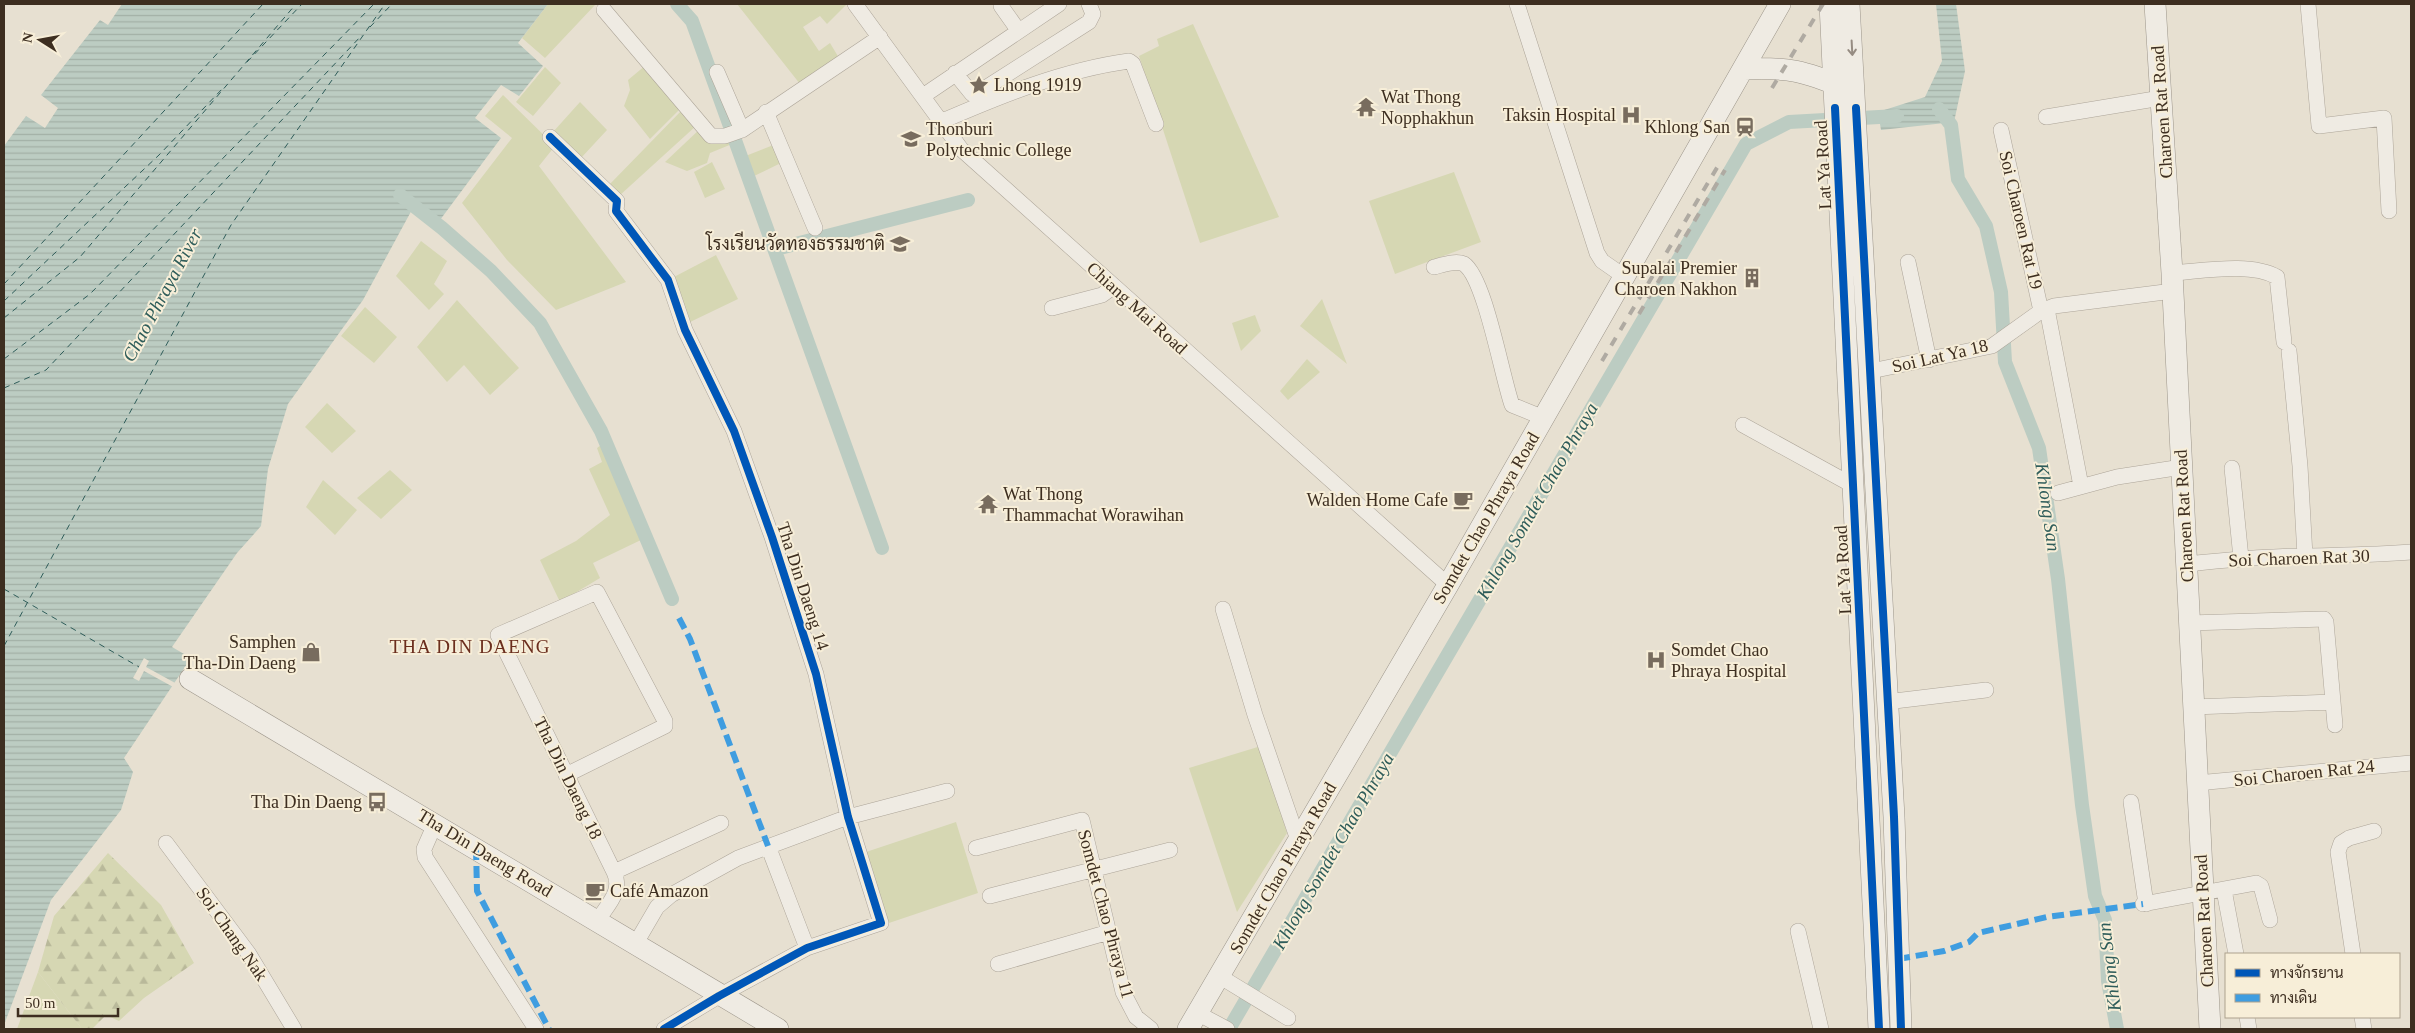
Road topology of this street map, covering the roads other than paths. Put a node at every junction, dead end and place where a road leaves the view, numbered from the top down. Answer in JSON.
{"nodes":[{"id":1,"x":855,"y":4,"type":"edge"},
{"id":2,"x":1001,"y":4,"type":"edge"},
{"id":3,"x":1059,"y":4,"type":"edge"},
{"id":4,"x":1089,"y":4,"type":"edge"},
{"id":5,"x":1517,"y":4,"type":"edge"},
{"id":6,"x":1780,"y":4,"type":"edge"},
{"id":7,"x":1830,"y":4,"type":"edge"},
{"id":8,"x":1849,"y":4,"type":"edge"},
{"id":9,"x":2155,"y":4,"type":"edge"},
{"id":10,"x":2308,"y":4,"type":"edge"},
{"id":11,"x":604,"y":10,"type":"dead end"},
{"id":12,"x":1018,"y":30,"type":"junction"},
{"id":13,"x":880,"y":37,"type":"junction"},
{"id":14,"x":1744,"y":69,"type":"junction"},
{"id":15,"x":717,"y":72,"type":"dead end"},
{"id":16,"x":955,"y":73,"type":"junction"},
{"id":17,"x":1834,"y":84,"type":"junction"},
{"id":18,"x":923,"y":96,"type":"junction"},
{"id":19,"x":2161,"y":98,"type":"junction"},
{"id":20,"x":766,"y":112,"type":"junction"},
{"id":21,"x":1848,"y":113,"type":"junction"},
{"id":22,"x":2046,"y":117,"type":"dead end"},
{"id":23,"x":940,"y":122,"type":"junction"},
{"id":24,"x":1156,"y":124,"type":"dead end"},
{"id":25,"x":742,"y":130,"type":"junction"},
{"id":26,"x":2001,"y":130,"type":"dead end"},
{"id":27,"x":550,"y":137,"type":"dead end"},
{"id":28,"x":2390,"y":211,"type":"dead end"},
{"id":29,"x":815,"y":228,"type":"dead end"},
{"id":30,"x":1908,"y":262,"type":"dead end"},
{"id":31,"x":1434,"y":267,"type":"dead end"},
{"id":32,"x":1625,"y":277,"type":"junction"},
{"id":33,"x":2173,"y":282,"type":"junction"},
{"id":34,"x":1113,"y":287,"type":"junction"},
{"id":35,"x":1052,"y":308,"type":"dead end"},
{"id":36,"x":2044,"y":310,"type":"junction"},
{"id":37,"x":2007,"y":336,"type":"joint"},
{"id":38,"x":1929,"y":360,"type":"junction"},
{"id":39,"x":1870,"y":371,"type":"junction"},
{"id":40,"x":1544,"y":418,"type":"junction"},
{"id":41,"x":1743,"y":425,"type":"dead end"},
{"id":42,"x":2182,"y":466,"type":"junction"},
{"id":43,"x":2232,"y":468,"type":"dead end"},
{"id":44,"x":1854,"y":486,"type":"junction"},
{"id":45,"x":2081,"y":486,"type":"junction"},
{"id":46,"x":2058,"y":493,"type":"dead end"},
{"id":47,"x":2411,"y":552,"type":"edge"},
{"id":48,"x":2305,"y":556,"type":"junction"},
{"id":49,"x":2241,"y":558,"type":"junction"},
{"id":50,"x":2186,"y":564,"type":"junction"},
{"id":51,"x":1448,"y":585,"type":"junction"},
{"id":52,"x":1223,"y":609,"type":"dead end"},
{"id":53,"x":2189,"y":623,"type":"junction"},
{"id":54,"x":1884,"y":659,"type":"junction"},
{"id":55,"x":1862,"y":660,"type":"junction"},
{"id":56,"x":190,"y":680,"type":"dead end"},
{"id":57,"x":1986,"y":690,"type":"dead end"},
{"id":58,"x":1886,"y":702,"type":"junction"},
{"id":59,"x":2333,"y":702,"type":"junction"},
{"id":60,"x":2193,"y":707,"type":"junction"},
{"id":61,"x":2335,"y":725,"type":"dead end"},
{"id":62,"x":2411,"y":763,"type":"edge"},
{"id":63,"x":566,"y":775,"type":"junction"},
{"id":64,"x":2197,"y":783,"type":"junction"},
{"id":65,"x":947,"y":791,"type":"dead end"},
{"id":66,"x":2131,"y":802,"type":"dead end"},
{"id":67,"x":848,"y":817,"type":"junction"},
{"id":68,"x":721,"y":823,"type":"dead end"},
{"id":69,"x":435,"y":824,"type":"junction"},
{"id":70,"x":2374,"y":831,"type":"dead end"},
{"id":71,"x":1298,"y":840,"type":"junction"},
{"id":72,"x":166,"y":843,"type":"dead end"},
{"id":73,"x":768,"y":846,"type":"junction"},
{"id":74,"x":976,"y":848,"type":"dead end"},
{"id":75,"x":1170,"y":850,"type":"dead end"},
{"id":76,"x":1094,"y":868,"type":"junction"},
{"id":77,"x":614,"y":872,"type":"junction"},
{"id":78,"x":2224,"y":890,"type":"junction"},
{"id":79,"x":2203,"y":894,"type":"junction"},
{"id":80,"x":990,"y":896,"type":"dead end"},
{"id":81,"x":598,"y":920,"type":"junction"},
{"id":82,"x":2270,"y":920,"type":"dead end"},
{"id":83,"x":1109,"y":932,"type":"junction"},
{"id":84,"x":1798,"y":932,"type":"dead end"},
{"id":85,"x":636,"y":943,"type":"junction"},
{"id":86,"x":807,"y":948,"type":"junction"},
{"id":87,"x":2236,"y":953,"type":"edge"},
{"id":88,"x":2353,"y":953,"type":"edge"},
{"id":89,"x":998,"y":964,"type":"dead end"},
{"id":90,"x":1219,"y":976,"type":"junction"},
{"id":91,"x":719,"y":996,"type":"junction"},
{"id":92,"x":1288,"y":1018,"type":"dead end"},
{"id":93,"x":1192,"y":1021,"type":"edge"},
{"id":94,"x":1224,"y":1028,"type":"edge"},
{"id":95,"x":294,"y":1029,"type":"edge"},
{"id":96,"x":536,"y":1029,"type":"edge"},
{"id":97,"x":664,"y":1029,"type":"edge"},
{"id":98,"x":778,"y":1029,"type":"edge"},
{"id":99,"x":1151,"y":1029,"type":"edge"},
{"id":100,"x":1821,"y":1029,"type":"edge"},
{"id":101,"x":1879,"y":1029,"type":"edge"},
{"id":102,"x":1902,"y":1029,"type":"edge"},
{"id":103,"x":2210,"y":1029,"type":"edge"}],
"edges":[{"from":1,"to":13,"type":"street","name":"Chiang Mai Road"},
{"from":2,"to":12,"type":"street"},
{"from":3,"to":12,"type":"street"},
{"from":4,"to":16,"type":"street"},
{"from":5,"to":32,"type":"street"},
{"from":6,"to":14,"type":"main road","name":"Somdet Chao Phraya Road"},
{"from":7,"to":17,"type":"main road"},
{"from":8,"to":21,"type":"main road","name":"Lat Ya Road","one_way":true},
{"from":9,"to":19,"type":"main road","name":"Charoen Rat Road"},
{"from":10,"to":28,"type":"street"},
{"from":11,"to":25,"type":"street"},
{"from":12,"to":16,"type":"street"},
{"from":13,"to":18,"type":"street","name":"Chiang Mai Road"},
{"from":13,"to":20,"type":"street"},
{"from":14,"to":17,"type":"main road"},
{"from":14,"to":32,"type":"main road","name":"Somdet Chao Phraya Road"},
{"from":15,"to":25,"type":"street"},
{"from":16,"to":18,"type":"street"},
{"from":17,"to":21,"type":"main road"},
{"from":18,"to":23,"type":"street","name":"Chiang Mai Road"},
{"from":19,"to":22,"type":"street"},
{"from":19,"to":33,"type":"main road","name":"Charoen Rat Road"},
{"from":20,"to":25,"type":"street"},
{"from":20,"to":29,"type":"street"},
{"from":21,"to":39,"type":"main road","name":"Lat Ya Road"},
{"from":21,"to":44,"type":"main road","name":"Lat Ya Road"},
{"from":23,"to":24,"type":"street"},
{"from":23,"to":34,"type":"street","name":"Chiang Mai Road"},
{"from":26,"to":36,"type":"street","name":"Soi Charoen Rat 19"},
{"from":27,"to":67,"type":"street","name":"Tha Din Daeng 14"},
{"from":30,"to":38,"type":"street"},
{"from":31,"to":40,"type":"street"},
{"from":32,"to":40,"type":"main road","name":"Somdet Chao Phraya Road"},
{"from":33,"to":36,"type":"street","name":"Soi Charoen Rat 19"},
{"from":33,"to":42,"type":"main road","name":"Charoen Rat Road"},
{"from":33,"to":48,"type":"street","name":"Soi Charoen Rat 19"},
{"from":34,"to":35,"type":"street"},
{"from":34,"to":51,"type":"street","name":"Chiang Mai Road"},
{"from":36,"to":37,"type":"street","name":"Soi Charoen Rat 19"},
{"from":36,"to":45,"type":"street","name":"Soi Charoen Rat 19"},
{"from":37,"to":38,"type":"street","name":"Soi Lat Ya 18"},
{"from":38,"to":39,"type":"street","name":"Soi Lat Ya 18"},
{"from":39,"to":54,"type":"main road","name":"Lat Ya Road"},
{"from":40,"to":51,"type":"main road","name":"Somdet Chao Phraya Road"},
{"from":41,"to":44,"type":"street"},
{"from":42,"to":45,"type":"street"},
{"from":42,"to":50,"type":"main road","name":"Charoen Rat Road"},
{"from":43,"to":49,"type":"street"},
{"from":44,"to":55,"type":"main road","name":"Lat Ya Road"},
{"from":45,"to":46,"type":"street"},
{"from":47,"to":48,"type":"street","name":"Soi Charoen Rat 30"},
{"from":48,"to":49,"type":"street","name":"Soi Charoen Rat 30"},
{"from":49,"to":50,"type":"street","name":"Soi Charoen Rat 30"},
{"from":50,"to":53,"type":"main road","name":"Charoen Rat Road"},
{"from":51,"to":71,"type":"main road","name":"Somdet Chao Phraya Road"},
{"from":52,"to":71,"type":"street"},
{"from":53,"to":59,"type":"street"},
{"from":53,"to":60,"type":"main road","name":"Charoen Rat Road"},
{"from":54,"to":55,"type":"main road"},
{"from":54,"to":58,"type":"main road","name":"Lat Ya Road"},
{"from":55,"to":101,"type":"main road","name":"Lat Ya Road"},
{"from":56,"to":69,"type":"main road","name":"Tha Din Daeng Road"},
{"from":57,"to":58,"type":"street"},
{"from":58,"to":102,"type":"main road","name":"Lat Ya Road"},
{"from":59,"to":60,"type":"street"},
{"from":59,"to":61,"type":"street"},
{"from":60,"to":64,"type":"main road","name":"Charoen Rat Road"},
{"from":62,"to":64,"type":"street","name":"Soi Charoen Rat 24"},
{"from":63,"to":63,"type":"street","name":"Tha Din Daeng 18"},
{"from":63,"to":77,"type":"street","name":"Tha Din Daeng 18"},
{"from":64,"to":79,"type":"main road","name":"Charoen Rat Road"},
{"from":65,"to":67,"type":"street"},
{"from":66,"to":79,"type":"street"},
{"from":67,"to":73,"type":"street"},
{"from":67,"to":86,"type":"street","name":"Tha Din Daeng 14"},
{"from":68,"to":77,"type":"street"},
{"from":69,"to":81,"type":"main road","name":"Tha Din Daeng Road"},
{"from":69,"to":96,"type":"street"},
{"from":70,"to":88,"type":"street"},
{"from":71,"to":90,"type":"main road","name":"Somdet Chao Phraya Road"},
{"from":72,"to":95,"type":"street","name":"Soi Chang Nak"},
{"from":73,"to":85,"type":"street"},
{"from":73,"to":86,"type":"street"},
{"from":74,"to":76,"type":"street","name":"Somdet Chao Phraya 11"},
{"from":75,"to":76,"type":"street"},
{"from":76,"to":80,"type":"street"},
{"from":76,"to":83,"type":"street","name":"Somdet Chao Phraya 11"},
{"from":77,"to":81,"type":"street","name":"Tha Din Daeng 18"},
{"from":78,"to":79,"type":"street"},
{"from":78,"to":82,"type":"street"},
{"from":78,"to":87,"type":"street"},
{"from":79,"to":103,"type":"main road","name":"Charoen Rat Road"},
{"from":81,"to":85,"type":"main road","name":"Tha Din Daeng Road"},
{"from":83,"to":89,"type":"street"},
{"from":83,"to":99,"type":"street","name":"Somdet Chao Phraya 11"},
{"from":84,"to":100,"type":"street"},
{"from":85,"to":91,"type":"main road","name":"Tha Din Daeng Road"},
{"from":86,"to":91,"type":"street","name":"Tha Din Daeng 14"},
{"from":90,"to":92,"type":"street"},
{"from":90,"to":93,"type":"main road","name":"Somdet Chao Phraya Road"},
{"from":91,"to":97,"type":"street","name":"Tha Din Daeng 14"},
{"from":91,"to":98,"type":"main road","name":"Tha Din Daeng Road"},
{"from":93,"to":94,"type":"street"}]}
